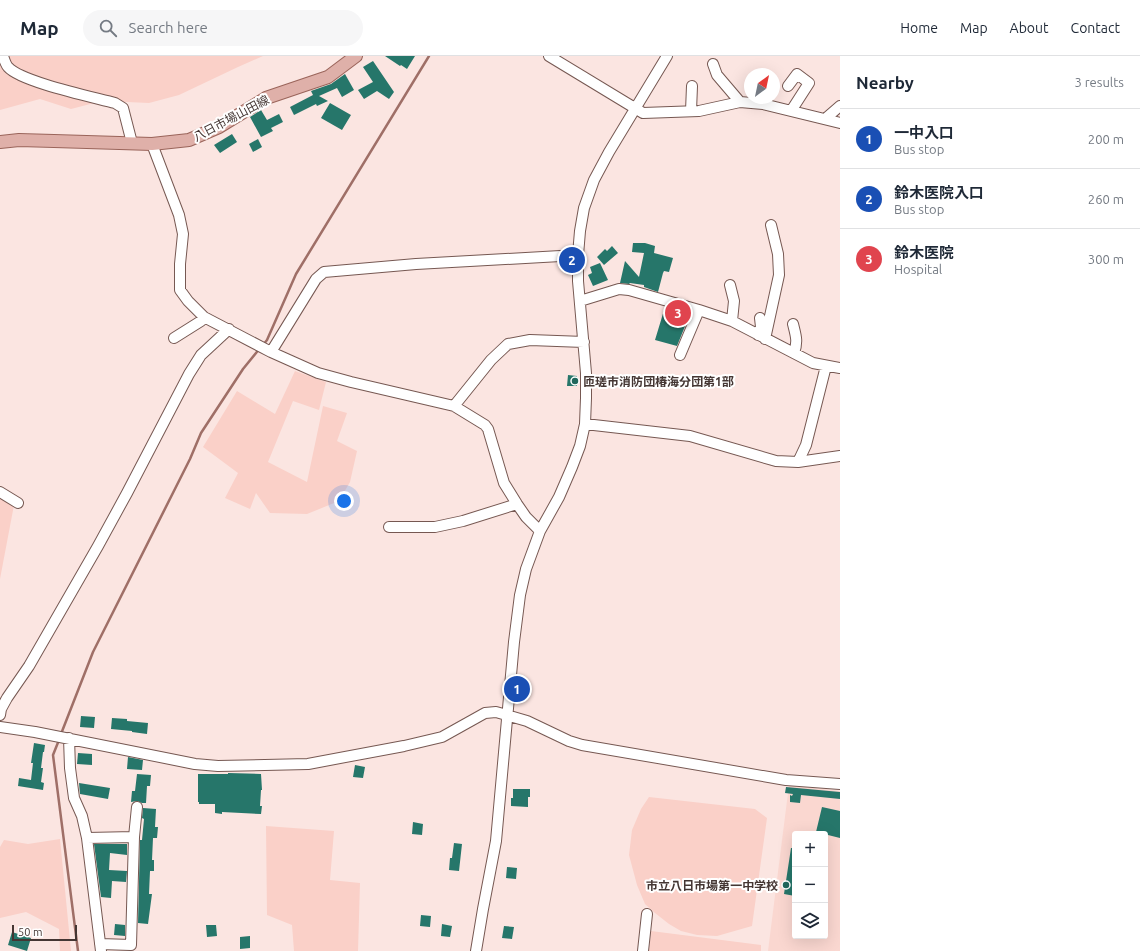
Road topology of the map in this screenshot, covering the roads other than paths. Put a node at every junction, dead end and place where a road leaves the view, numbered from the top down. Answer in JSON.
{"nodes":[{"id":1,"x":3,"y":56,"type":"edge"},
{"id":2,"x":356,"y":56,"type":"edge"},
{"id":3,"x":549,"y":56,"type":"edge"},
{"id":4,"x":666,"y":56,"type":"edge"},
{"id":5,"x":713,"y":64,"type":"dead end"},
{"id":6,"x":692,"y":86,"type":"dead end"},
{"id":7,"x":788,"y":86,"type":"dead end"},
{"id":8,"x":740,"y":102,"type":"junction"},
{"id":9,"x":840,"y":106,"type":"edge"},
{"id":10,"x":636,"y":109,"type":"junction"},
{"id":11,"x":691,"y":111,"type":"junction"},
{"id":12,"x":791,"y":111,"type":"junction"},
{"id":13,"x":825,"y":119,"type":"junction"},
{"id":14,"x":840,"y":123,"type":"edge"},
{"id":15,"x":0,"y":142,"type":"edge"},
{"id":16,"x":132,"y":143,"type":"junction"},
{"id":17,"x":152,"y":144,"type":"junction"},
{"id":18,"x":771,"y":225,"type":"dead end"},
{"id":19,"x":578,"y":255,"type":"junction"},
{"id":20,"x":730,"y":285,"type":"dead end"},
{"id":21,"x":580,"y":301,"type":"junction"},
{"id":22,"x":699,"y":310,"type":"junction"},
{"id":23,"x":204,"y":317,"type":"junction"},
{"id":24,"x":760,"y":318,"type":"dead end"},
{"id":25,"x":732,"y":321,"type":"junction"},
{"id":26,"x":793,"y":324,"type":"dead end"},
{"id":27,"x":229,"y":330,"type":"junction"},
{"id":28,"x":762,"y":337,"type":"junction"},
{"id":29,"x":174,"y":338,"type":"dead end"},
{"id":30,"x":584,"y":342,"type":"junction"},
{"id":31,"x":270,"y":352,"type":"junction"},
{"id":32,"x":794,"y":353,"type":"junction"},
{"id":33,"x":680,"y":355,"type":"dead end"},
{"id":34,"x":826,"y":366,"type":"junction"},
{"id":35,"x":840,"y":368,"type":"edge"},
{"id":36,"x":454,"y":406,"type":"junction"},
{"id":37,"x":585,"y":424,"type":"junction"},
{"id":38,"x":840,"y":456,"type":"edge"},
{"id":39,"x":798,"y":462,"type":"junction"},
{"id":40,"x":0,"y":492,"type":"edge"},
{"id":41,"x":18,"y":503,"type":"dead end"},
{"id":42,"x":517,"y":504,"type":"junction"},
{"id":43,"x":389,"y":527,"type":"dead end"},
{"id":44,"x":540,"y":531,"type":"junction"},
{"id":45,"x":0,"y":716,"type":"edge"},
{"id":46,"x":508,"y":716,"type":"junction"},
{"id":47,"x":0,"y":727,"type":"edge"},
{"id":48,"x":69,"y":738,"type":"junction"},
{"id":49,"x":840,"y":784,"type":"edge"},
{"id":50,"x":137,"y":807,"type":"dead end"},
{"id":51,"x":134,"y":837,"type":"junction"},
{"id":52,"x":87,"y":838,"type":"junction"},
{"id":53,"x":647,"y":914,"type":"dead end"},
{"id":54,"x":100,"y":948,"type":"edge"},
{"id":55,"x":476,"y":951,"type":"edge"},
{"id":56,"x":643,"y":951,"type":"edge"}],
"edges":[{"from":1,"to":16,"type":"street"},
{"from":2,"to":17,"type":"main road","name":"八日市場山田線"},
{"from":3,"to":10,"type":"street"},
{"from":4,"to":10,"type":"street"},
{"from":5,"to":8,"type":"street"},
{"from":6,"to":11,"type":"street"},
{"from":7,"to":12,"type":"street"},
{"from":8,"to":11,"type":"street"},
{"from":8,"to":12,"type":"street"},
{"from":9,"to":13,"type":"street"},
{"from":10,"to":11,"type":"street"},
{"from":10,"to":19,"type":"street"},
{"from":12,"to":13,"type":"street"},
{"from":13,"to":14,"type":"street"},
{"from":15,"to":16,"type":"main road","name":"八日市場山田線"},
{"from":16,"to":17,"type":"main road","name":"八日市場山田線"},
{"from":17,"to":23,"type":"street"},
{"from":18,"to":28,"type":"street"},
{"from":19,"to":21,"type":"street"},
{"from":19,"to":31,"type":"street"},
{"from":20,"to":25,"type":"street"},
{"from":21,"to":22,"type":"street"},
{"from":21,"to":30,"type":"street"},
{"from":22,"to":25,"type":"street"},
{"from":22,"to":33,"type":"street"},
{"from":23,"to":27,"type":"street"},
{"from":23,"to":29,"type":"street"},
{"from":24,"to":28,"type":"street"},
{"from":25,"to":28,"type":"street"},
{"from":26,"to":32,"type":"street"},
{"from":27,"to":31,"type":"street"},
{"from":27,"to":45,"type":"street"},
{"from":28,"to":32,"type":"street"},
{"from":30,"to":36,"type":"street"},
{"from":30,"to":37,"type":"street"},
{"from":31,"to":36,"type":"street"},
{"from":32,"to":34,"type":"street"},
{"from":34,"to":35,"type":"street"},
{"from":34,"to":39,"type":"street"},
{"from":36,"to":42,"type":"street"},
{"from":37,"to":39,"type":"street"},
{"from":37,"to":44,"type":"street"},
{"from":38,"to":39,"type":"street"},
{"from":40,"to":41,"type":"street"},
{"from":42,"to":43,"type":"street"},
{"from":42,"to":44,"type":"street"},
{"from":44,"to":46,"type":"street"},
{"from":46,"to":48,"type":"street"},
{"from":46,"to":49,"type":"street"},
{"from":46,"to":55,"type":"street"},
{"from":47,"to":48,"type":"street"},
{"from":48,"to":52,"type":"street"},
{"from":50,"to":51,"type":"street"},
{"from":51,"to":52,"type":"street"},
{"from":51,"to":54,"type":"street"},
{"from":52,"to":54,"type":"street"},
{"from":53,"to":56,"type":"street"}]}
